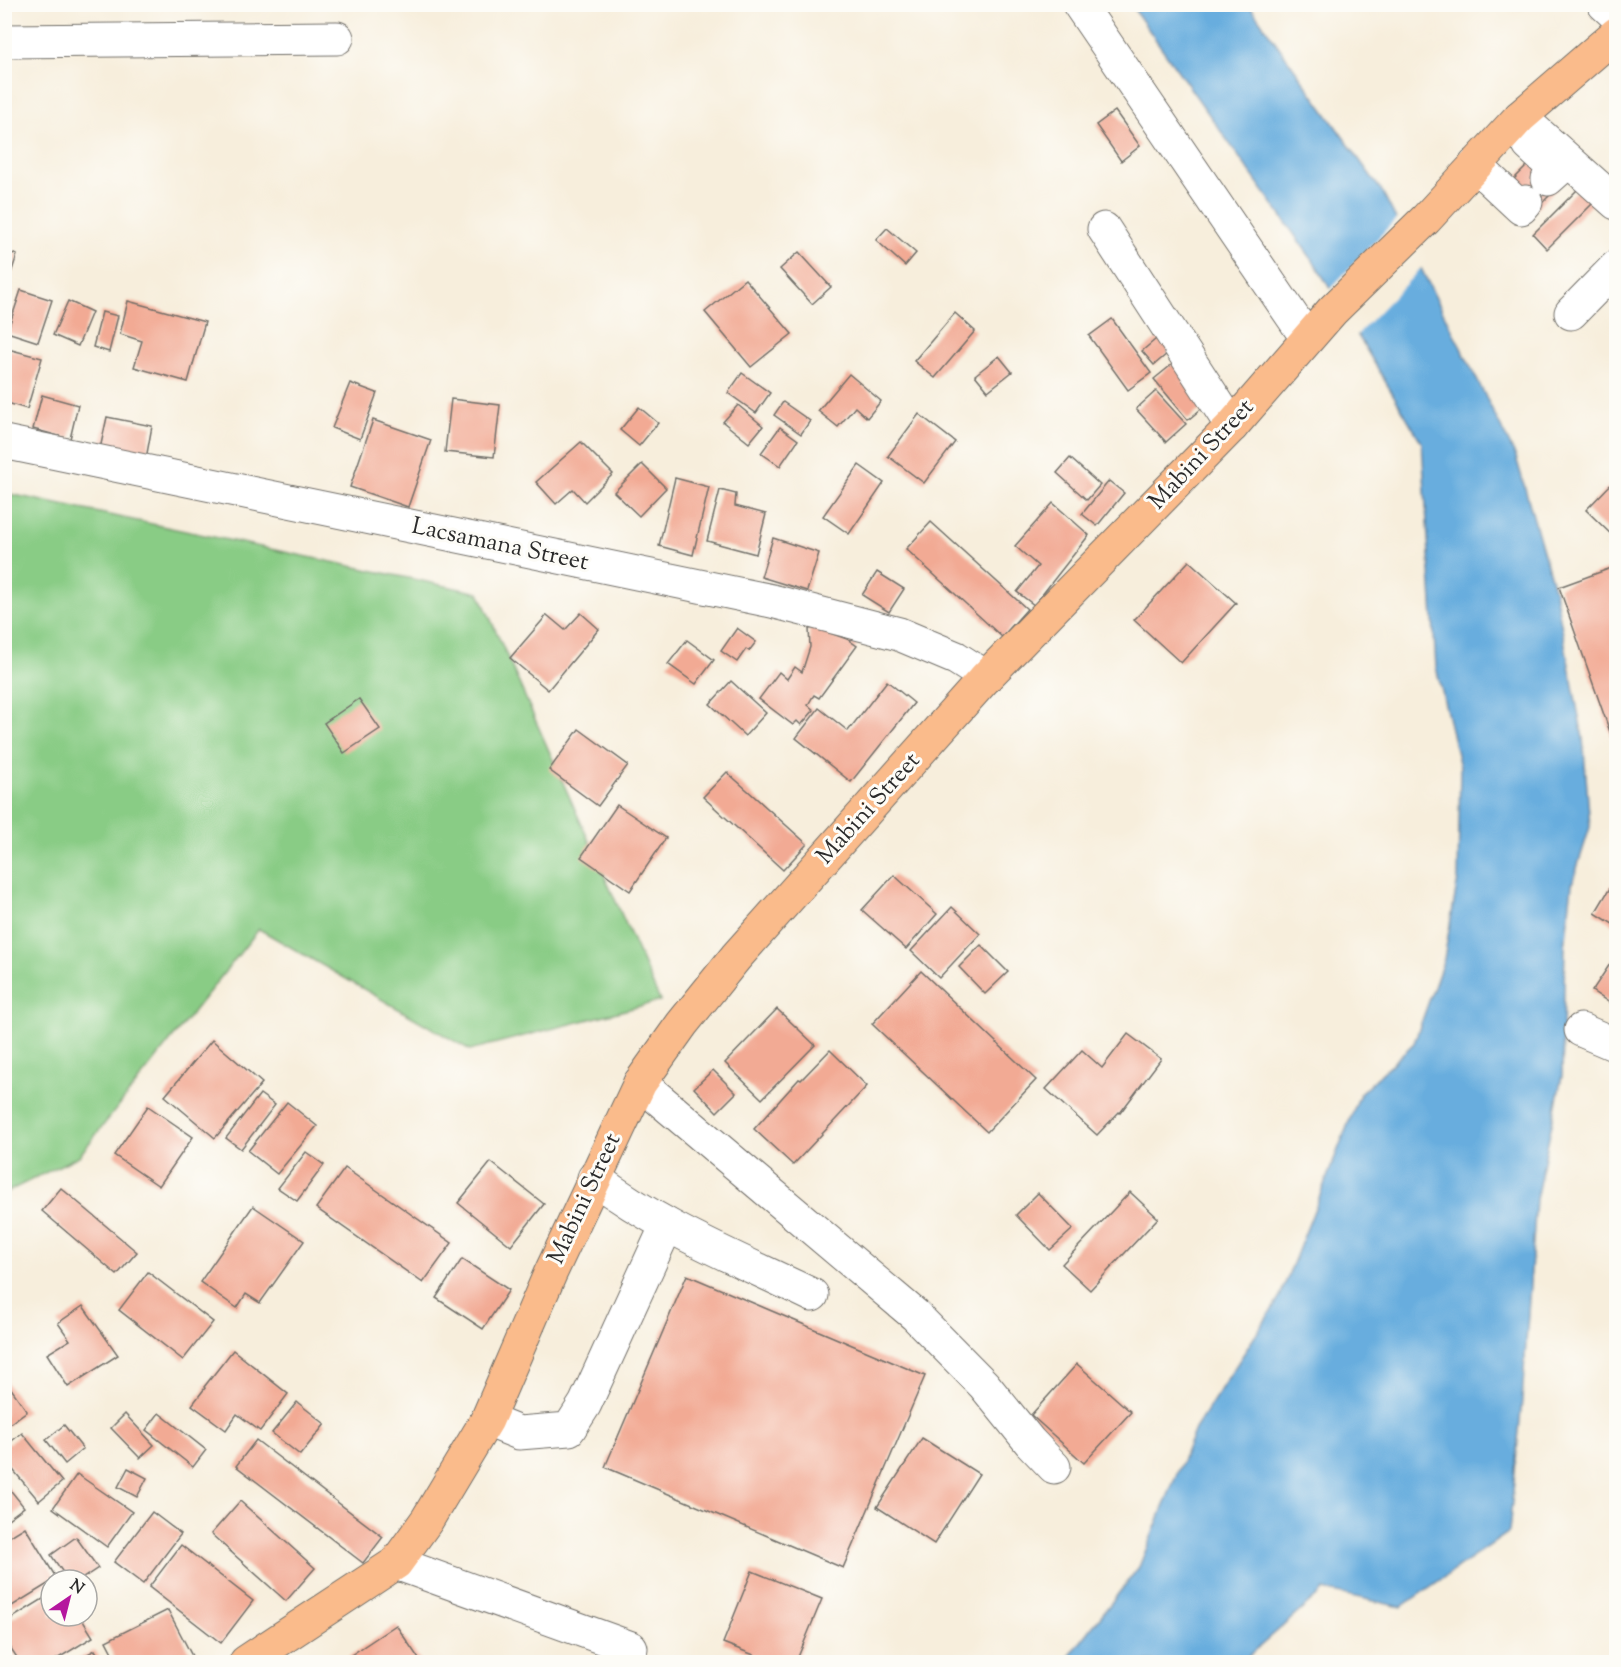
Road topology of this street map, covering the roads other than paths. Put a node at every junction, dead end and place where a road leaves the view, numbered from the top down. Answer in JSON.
{"nodes":[{"id":1,"x":1079,"y":4,"type":"edge"},
{"id":2,"x":1604,"y":4,"type":"edge"},
{"id":3,"x":1617,"y":15,"type":"edge"},
{"id":4,"x":1617,"y":34,"type":"edge"},
{"id":5,"x":337,"y":38,"type":"dead end"},
{"id":6,"x":4,"y":41,"type":"edge"},
{"id":7,"x":1516,"y":122,"type":"junction"},
{"id":8,"x":1475,"y":165,"type":"junction"},
{"id":9,"x":1617,"y":203,"type":"edge"},
{"id":10,"x":1104,"y":229,"type":"dead end"},
{"id":11,"x":1617,"y":267,"type":"edge"},
{"id":12,"x":1571,"y":313,"type":"dead end"},
{"id":13,"x":1307,"y":338,"type":"junction"},
{"id":14,"x":1232,"y":426,"type":"junction"},
{"id":15,"x":4,"y":442,"type":"edge"},
{"id":16,"x":986,"y":677,"type":"junction"},
{"id":17,"x":1581,"y":1030,"type":"dead end"},
{"id":18,"x":1617,"y":1045,"type":"edge"},
{"id":19,"x":640,"y":1083,"type":"junction"},
{"id":20,"x":594,"y":1178,"type":"junction"},
{"id":21,"x":667,"y":1225,"type":"junction"},
{"id":22,"x":812,"y":1295,"type":"dead end"},
{"id":23,"x":487,"y":1420,"type":"junction"},
{"id":24,"x":1054,"y":1467,"type":"dead end"},
{"id":25,"x":396,"y":1563,"type":"junction"},
{"id":26,"x":631,"y":1648,"type":"dead end"},
{"id":27,"x":246,"y":1662,"type":"edge"}],
"edges":[{"from":1,"to":13,"type":"street"},
{"from":2,"to":3,"type":"street"},
{"from":4,"to":7,"type":"main road","name":"Mabini Street"},
{"from":5,"to":6,"type":"street"},
{"from":7,"to":8,"type":"main road","name":"Mabini Street"},
{"from":7,"to":8,"type":"street"},
{"from":7,"to":9,"type":"street"},
{"from":8,"to":13,"type":"main road","name":"Mabini Street"},
{"from":10,"to":14,"type":"street"},
{"from":11,"to":12,"type":"street"},
{"from":13,"to":14,"type":"main road","name":"Mabini Street"},
{"from":14,"to":16,"type":"main road","name":"Mabini Street"},
{"from":15,"to":16,"type":"street","name":"Lacsamana Street"},
{"from":16,"to":19,"type":"main road","name":"Mabini Street"},
{"from":17,"to":18,"type":"street"},
{"from":19,"to":20,"type":"main road","name":"Mabini Street"},
{"from":19,"to":24,"type":"street"},
{"from":20,"to":21,"type":"street"},
{"from":20,"to":23,"type":"main road","name":"Mabini Street"},
{"from":21,"to":22,"type":"street"},
{"from":21,"to":23,"type":"street"},
{"from":23,"to":25,"type":"main road","name":"Mabini Street"},
{"from":25,"to":26,"type":"street"},
{"from":25,"to":27,"type":"main road","name":"Mabini Street"}]}
